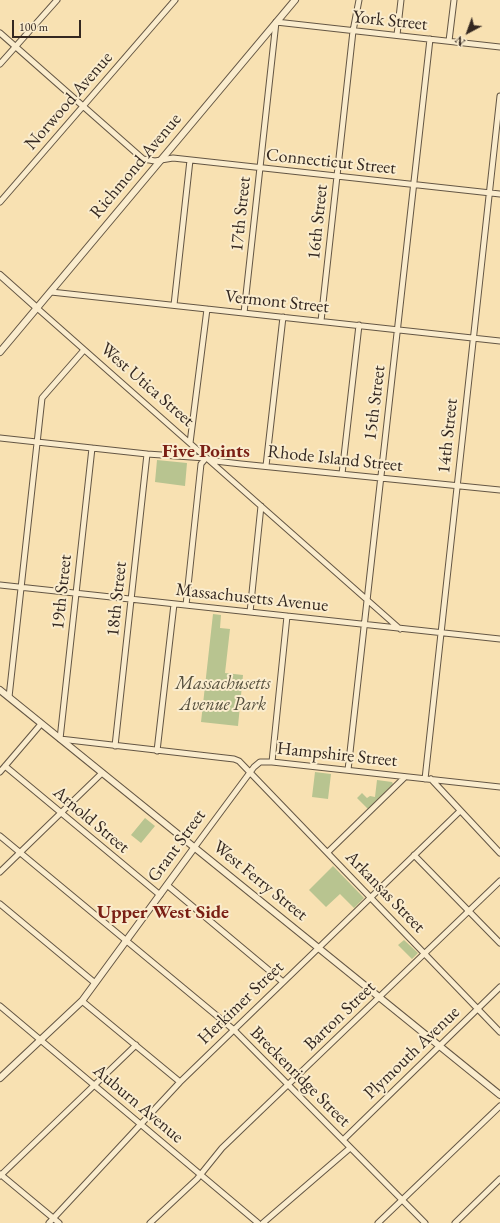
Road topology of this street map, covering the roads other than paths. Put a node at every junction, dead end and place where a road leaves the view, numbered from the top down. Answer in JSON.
{"nodes":[{"id":1,"x":57,"y":0,"type":"edge"},
{"id":2,"x":175,"y":0,"type":"edge"},
{"id":3,"x":295,"y":0,"type":"edge"},
{"id":4,"x":359,"y":0,"type":"edge"},
{"id":5,"x":401,"y":0,"type":"edge"},
{"id":6,"x":454,"y":0,"type":"edge"},
{"id":7,"x":276,"y":22,"type":"junction"},
{"id":8,"x":353,"y":31,"type":"junction"},
{"id":9,"x":0,"y":33,"type":"edge"},
{"id":10,"x":397,"y":35,"type":"junction"},
{"id":11,"x":430,"y":39,"type":"junction"},
{"id":12,"x":449,"y":41,"type":"junction"},
{"id":13,"x":15,"y":47,"type":"junction"},
{"id":14,"x":500,"y":47,"type":"edge"},
{"id":15,"x":0,"y":64,"type":"edge"},
{"id":16,"x":500,"y":96,"type":"edge"},
{"id":17,"x":83,"y":107,"type":"junction"},
{"id":18,"x":190,"y":160,"type":"junction"},
{"id":19,"x":159,"y":161,"type":"junction"},
{"id":20,"x":260,"y":168,"type":"junction"},
{"id":21,"x":337,"y":176,"type":"junction"},
{"id":22,"x":414,"y":185,"type":"junction"},
{"id":23,"x":489,"y":193,"type":"junction"},
{"id":24,"x":500,"y":194,"type":"edge"},
{"id":25,"x":0,"y":202,"type":"edge"},
{"id":26,"x":0,"y":275,"type":"edge"},
{"id":27,"x":51,"y":292,"type":"junction"},
{"id":28,"x":174,"y":305,"type":"junction"},
{"id":29,"x":37,"y":308,"type":"junction"},
{"id":30,"x":208,"y":308,"type":"junction"},
{"id":31,"x":244,"y":313,"type":"junction"},
{"id":32,"x":283,"y":317,"type":"junction"},
{"id":33,"x":321,"y":321,"type":"junction"},
{"id":34,"x":359,"y":325,"type":"junction"},
{"id":35,"x":398,"y":330,"type":"junction"},
{"id":36,"x":473,"y":338,"type":"junction"},
{"id":37,"x":500,"y":341,"type":"edge"},
{"id":38,"x":84,"y":350,"type":"junction"},
{"id":39,"x":0,"y":352,"type":"edge"},
{"id":40,"x":0,"y":438,"type":"edge"},
{"id":41,"x":37,"y":442,"type":"junction"},
{"id":42,"x":190,"y":443,"type":"junction"},
{"id":43,"x":92,"y":448,"type":"junction"},
{"id":44,"x":147,"y":454,"type":"junction"},
{"id":45,"x":206,"y":458,"type":"junction"},
{"id":46,"x":266,"y":466,"type":"junction"},
{"id":47,"x":342,"y":474,"type":"junction"},
{"id":48,"x":381,"y":478,"type":"junction"},
{"id":49,"x":457,"y":486,"type":"junction"},
{"id":50,"x":500,"y":490,"type":"edge"},
{"id":51,"x":261,"y":506,"type":"junction"},
{"id":52,"x":0,"y":585,"type":"edge"},
{"id":53,"x":21,"y":588,"type":"junction"},
{"id":54,"x":76,"y":594,"type":"junction"},
{"id":55,"x":131,"y":599,"type":"junction"},
{"id":56,"x":367,"y":599,"type":"junction"},
{"id":57,"x":174,"y":604,"type":"junction"},
{"id":58,"x":186,"y":605,"type":"junction"},
{"id":59,"x":250,"y":612,"type":"junction"},
{"id":60,"x":288,"y":616,"type":"junction"},
{"id":61,"x":365,"y":625,"type":"junction"},
{"id":62,"x":400,"y":629,"type":"junction"},
{"id":63,"x":441,"y":633,"type":"junction"},
{"id":64,"x":500,"y":640,"type":"edge"},
{"id":65,"x":0,"y":690,"type":"edge"},
{"id":66,"x":9,"y":697,"type":"junction"},
{"id":67,"x":41,"y":724,"type":"junction"},
{"id":68,"x":60,"y":739,"type":"junction"},
{"id":69,"x":115,"y":746,"type":"junction"},
{"id":70,"x":158,"y":750,"type":"junction"},
{"id":71,"x":272,"y":762,"type":"junction"},
{"id":72,"x":4,"y":766,"type":"junction"},
{"id":73,"x":348,"y":770,"type":"junction"},
{"id":74,"x":0,"y":772,"type":"edge"},
{"id":75,"x":250,"y":772,"type":"junction"},
{"id":76,"x":102,"y":773,"type":"junction"},
{"id":77,"x":405,"y":776,"type":"junction"},
{"id":78,"x":428,"y":779,"type":"junction"},
{"id":79,"x":500,"y":787,"type":"edge"},
{"id":80,"x":460,"y":811,"type":"junction"},
{"id":81,"x":60,"y":813,"type":"junction"},
{"id":82,"x":0,"y":836,"type":"edge"},
{"id":83,"x":194,"y":848,"type":"junction"},
{"id":84,"x":20,"y":852,"type":"junction"},
{"id":85,"x":328,"y":852,"type":"junction"},
{"id":86,"x":500,"y":852,"type":"edge"},
{"id":87,"x":414,"y":855,"type":"junction"},
{"id":88,"x":0,"y":872,"type":"edge"},
{"id":89,"x":500,"y":881,"type":"edge"},
{"id":90,"x":167,"y":885,"type":"junction"},
{"id":91,"x":160,"y":895,"type":"junction"},
{"id":92,"x":371,"y":897,"type":"junction"},
{"id":93,"x":0,"y":904,"type":"edge"},
{"id":94,"x":469,"y":911,"type":"junction"},
{"id":95,"x":126,"y":940,"type":"junction"},
{"id":96,"x":500,"y":943,"type":"edge"},
{"id":97,"x":319,"y":948,"type":"junction"},
{"id":98,"x":425,"y":953,"type":"junction"},
{"id":99,"x":283,"y":982,"type":"junction"},
{"id":100,"x":95,"y":983,"type":"junction"},
{"id":101,"x":500,"y":987,"type":"edge"},
{"id":102,"x":379,"y":997,"type":"junction"},
{"id":103,"x":82,"y":1001,"type":"junction"},
{"id":104,"x":0,"y":1006,"type":"edge"},
{"id":105,"x":477,"y":1009,"type":"junction"},
{"id":106,"x":234,"y":1030,"type":"junction"},
{"id":107,"x":500,"y":1032,"type":"edge"},
{"id":108,"x":41,"y":1040,"type":"junction"},
{"id":109,"x":136,"y":1045,"type":"junction"},
{"id":110,"x":439,"y":1046,"type":"junction"},
{"id":111,"x":0,"y":1078,"type":"edge"},
{"id":112,"x":180,"y":1082,"type":"junction"},
{"id":113,"x":288,"y":1084,"type":"junction"},
{"id":114,"x":94,"y":1085,"type":"junction"},
{"id":115,"x":500,"y":1095,"type":"edge"},
{"id":116,"x":500,"y":1106,"type":"edge"},
{"id":117,"x":141,"y":1124,"type":"junction"},
{"id":118,"x":342,"y":1140,"type":"junction"},
{"id":119,"x":350,"y":1148,"type":"junction"},
{"id":120,"x":201,"y":1174,"type":"junction"},
{"id":121,"x":0,"y":1175,"type":"edge"},
{"id":122,"x":500,"y":1179,"type":"edge"},
{"id":123,"x":402,"y":1200,"type":"junction"},
{"id":124,"x":54,"y":1218,"type":"junction"},
{"id":125,"x":49,"y":1223,"type":"edge"},
{"id":126,"x":59,"y":1223,"type":"edge"},
{"id":127,"x":150,"y":1223,"type":"edge"},
{"id":128,"x":258,"y":1223,"type":"edge"},
{"id":129,"x":263,"y":1223,"type":"edge"},
{"id":130,"x":378,"y":1223,"type":"edge"},
{"id":131,"x":425,"y":1223,"type":"edge"},
{"id":132,"x":455,"y":1223,"type":"edge"}],
"edges":[{"from":1,"to":13,"type":"street"},
{"from":2,"to":17,"type":"street","name":"Norwood Avenue"},
{"from":3,"to":7,"type":"street","name":"Richmond Avenue"},
{"from":4,"to":8,"type":"street","name":"16th Street"},
{"from":5,"to":10,"type":"street"},
{"from":6,"to":12,"type":"street"},
{"from":7,"to":8,"type":"street","name":"York Street"},
{"from":7,"to":19,"type":"street","name":"Richmond Avenue"},
{"from":7,"to":20,"type":"street","name":"17th Street"},
{"from":8,"to":10,"type":"street","name":"York Street"},
{"from":8,"to":21,"type":"street","name":"16th Street"},
{"from":9,"to":13,"type":"street","name":"Connecticut Street"},
{"from":10,"to":11,"type":"street","name":"York Street"},
{"from":11,"to":12,"type":"street","name":"York Street"},
{"from":11,"to":22,"type":"street","name":"15th Street"},
{"from":12,"to":14,"type":"street","name":"York Street"},
{"from":13,"to":15,"type":"street"},
{"from":13,"to":17,"type":"street","name":"Connecticut Street"},
{"from":16,"to":23,"type":"street","name":"14th Street"},
{"from":17,"to":19,"type":"street","name":"Connecticut Street"},
{"from":17,"to":25,"type":"street","name":"Norwood Avenue"},
{"from":18,"to":19,"type":"street","name":"Connecticut Street"},
{"from":18,"to":20,"type":"street","name":"Connecticut Street"},
{"from":18,"to":28,"type":"street"},
{"from":19,"to":27,"type":"street","name":"Richmond Avenue"},
{"from":20,"to":21,"type":"street","name":"Connecticut Street"},
{"from":20,"to":31,"type":"street","name":"17th Street"},
{"from":21,"to":22,"type":"street","name":"Connecticut Street"},
{"from":21,"to":33,"type":"street","name":"16th Street"},
{"from":22,"to":23,"type":"street","name":"Connecticut Street"},
{"from":22,"to":35,"type":"street","name":"15th Street"},
{"from":23,"to":24,"type":"street","name":"Connecticut Street"},
{"from":23,"to":36,"type":"street","name":"14th Street"},
{"from":26,"to":29,"type":"street","name":"West Utica Street"},
{"from":27,"to":28,"type":"street","name":"Vermont Street"},
{"from":27,"to":29,"type":"street","name":"Richmond Avenue"},
{"from":28,"to":30,"type":"street","name":"Vermont Street"},
{"from":29,"to":38,"type":"street","name":"West Utica Street"},
{"from":29,"to":39,"type":"street","name":"Richmond Avenue"},
{"from":30,"to":31,"type":"street","name":"Vermont Street"},
{"from":30,"to":42,"type":"street"},
{"from":31,"to":32,"type":"street","name":"Vermont Street"},
{"from":32,"to":33,"type":"street","name":"Vermont Street"},
{"from":32,"to":46,"type":"street"},
{"from":33,"to":34,"type":"street","name":"Vermont Street"},
{"from":34,"to":35,"type":"street","name":"Vermont Street"},
{"from":34,"to":47,"type":"street"},
{"from":35,"to":36,"type":"street","name":"Vermont Street"},
{"from":35,"to":48,"type":"street","name":"15th Street"},
{"from":36,"to":37,"type":"street","name":"Vermont Street"},
{"from":36,"to":49,"type":"street","name":"14th Street"},
{"from":38,"to":41,"type":"street"},
{"from":38,"to":42,"type":"street","name":"West Utica Street"},
{"from":40,"to":41,"type":"street","name":"Rhode Island Street"},
{"from":41,"to":43,"type":"street","name":"Rhode Island Street"},
{"from":41,"to":53,"type":"street"},
{"from":42,"to":45,"type":"street","name":"West Utica Street"},
{"from":43,"to":44,"type":"street","name":"Rhode Island Street"},
{"from":43,"to":54,"type":"street","name":"19th Street"},
{"from":44,"to":45,"type":"street","name":"Rhode Island Street"},
{"from":44,"to":55,"type":"street","name":"18th Street"},
{"from":45,"to":46,"type":"street","name":"Rhode Island Street"},
{"from":45,"to":51,"type":"street","name":"West Utica Street"},
{"from":45,"to":58,"type":"street"},
{"from":46,"to":47,"type":"street","name":"Rhode Island Street"},
{"from":47,"to":48,"type":"street","name":"Rhode Island Street"},
{"from":48,"to":49,"type":"street","name":"Rhode Island Street"},
{"from":48,"to":56,"type":"street","name":"15th Street"},
{"from":49,"to":50,"type":"street","name":"Rhode Island Street"},
{"from":49,"to":63,"type":"street","name":"14th Street"},
{"from":51,"to":56,"type":"street","name":"West Utica Street"},
{"from":51,"to":59,"type":"street"},
{"from":52,"to":53,"type":"street","name":"Massachusetts Avenue"},
{"from":53,"to":54,"type":"street","name":"Massachusetts Avenue"},
{"from":53,"to":66,"type":"street"},
{"from":54,"to":55,"type":"street","name":"Massachusetts Avenue"},
{"from":54,"to":68,"type":"street","name":"19th Street"},
{"from":55,"to":57,"type":"street","name":"Massachusetts Avenue"},
{"from":55,"to":69,"type":"street","name":"18th Street"},
{"from":56,"to":61,"type":"street","name":"15th Street"},
{"from":56,"to":62,"type":"street","name":"West Utica Street"},
{"from":57,"to":58,"type":"street","name":"Massachusetts Avenue"},
{"from":57,"to":70,"type":"street"},
{"from":58,"to":59,"type":"street","name":"Massachusetts Avenue"},
{"from":59,"to":60,"type":"street","name":"Massachusetts Avenue"},
{"from":60,"to":61,"type":"street","name":"Massachusetts Avenue"},
{"from":60,"to":71,"type":"street"},
{"from":61,"to":62,"type":"street","name":"Massachusetts Avenue"},
{"from":61,"to":73,"type":"street","name":"15th Street"},
{"from":62,"to":63,"type":"street","name":"Massachusetts Avenue"},
{"from":63,"to":64,"type":"street","name":"Massachusetts Avenue"},
{"from":63,"to":78,"type":"street","name":"14th Street"},
{"from":65,"to":66,"type":"street","name":"West Ferry Street"},
{"from":66,"to":67,"type":"street","name":"West Ferry Street"},
{"from":67,"to":68,"type":"street","name":"West Ferry Street"},
{"from":67,"to":72,"type":"street"},
{"from":68,"to":69,"type":"street"},
{"from":68,"to":76,"type":"street","name":"West Ferry Street"},
{"from":69,"to":70,"type":"street"},
{"from":70,"to":75,"type":"street"},
{"from":71,"to":73,"type":"street","name":"Hampshire Street"},
{"from":71,"to":75,"type":"street","name":"Hampshire Street"},
{"from":72,"to":74,"type":"street"},
{"from":72,"to":81,"type":"street","name":"Arnold Street"},
{"from":73,"to":77,"type":"street","name":"Hampshire Street"},
{"from":75,"to":83,"type":"street","name":"Grant Street"},
{"from":75,"to":85,"type":"street","name":"Arkansas Street"},
{"from":76,"to":81,"type":"street"},
{"from":76,"to":83,"type":"street","name":"West Ferry Street"},
{"from":77,"to":78,"type":"street","name":"Hampshire Street"},
{"from":77,"to":85,"type":"street"},
{"from":78,"to":79,"type":"street","name":"Hampshire Street"},
{"from":78,"to":80,"type":"street"},
{"from":80,"to":86,"type":"street"},
{"from":80,"to":87,"type":"street","name":"Herkimer Street"},
{"from":81,"to":84,"type":"street"},
{"from":81,"to":91,"type":"street","name":"Arnold Street"},
{"from":82,"to":84,"type":"street","name":"Breckenridge Street"},
{"from":83,"to":90,"type":"street","name":"Grant Street"},
{"from":83,"to":97,"type":"street","name":"West Ferry Street"},
{"from":84,"to":88,"type":"street"},
{"from":84,"to":95,"type":"street","name":"Breckenridge Street"},
{"from":85,"to":92,"type":"street","name":"Arkansas Street"},
{"from":87,"to":92,"type":"street","name":"Herkimer Street"},
{"from":87,"to":94,"type":"street"},
{"from":89,"to":94,"type":"street","name":"Barton Street"},
{"from":90,"to":91,"type":"street","name":"Grant Street"},
{"from":90,"to":99,"type":"street"},
{"from":91,"to":95,"type":"street","name":"Grant Street"},
{"from":92,"to":97,"type":"street","name":"Herkimer Street"},
{"from":92,"to":98,"type":"street","name":"Arkansas Street"},
{"from":93,"to":100,"type":"street"},
{"from":94,"to":96,"type":"street"},
{"from":94,"to":98,"type":"street","name":"Barton Street"},
{"from":95,"to":100,"type":"street","name":"Grant Street"},
{"from":95,"to":106,"type":"street","name":"Breckenridge Street"},
{"from":97,"to":99,"type":"street","name":"Herkimer Street"},
{"from":97,"to":102,"type":"street","name":"West Ferry Street"},
{"from":98,"to":102,"type":"street","name":"Barton Street"},
{"from":98,"to":105,"type":"street","name":"Arkansas Street"},
{"from":99,"to":106,"type":"street","name":"Herkimer Street"},
{"from":100,"to":103,"type":"street","name":"Grant Street"},
{"from":101,"to":105,"type":"street","name":"Plymouth Avenue"},
{"from":102,"to":110,"type":"street","name":"West Ferry Street"},
{"from":102,"to":113,"type":"street","name":"Barton Street"},
{"from":103,"to":108,"type":"street","name":"Grant Street"},
{"from":103,"to":109,"type":"street"},
{"from":104,"to":108,"type":"street","name":"Auburn Avenue"},
{"from":105,"to":107,"type":"street","name":"Arkansas Street"},
{"from":105,"to":110,"type":"street","name":"Plymouth Avenue"},
{"from":106,"to":112,"type":"street","name":"Herkimer Street"},
{"from":106,"to":113,"type":"street","name":"Breckenridge Street"},
{"from":108,"to":111,"type":"street","name":"Grant Street"},
{"from":108,"to":114,"type":"street","name":"Auburn Avenue"},
{"from":109,"to":112,"type":"street"},
{"from":109,"to":114,"type":"street"},
{"from":110,"to":115,"type":"street","name":"West Ferry Street"},
{"from":110,"to":118,"type":"street","name":"Plymouth Avenue"},
{"from":112,"to":117,"type":"street","name":"Herkimer Street"},
{"from":113,"to":118,"type":"street","name":"Breckenridge Street"},
{"from":113,"to":120,"type":"street","name":"Barton Street"},
{"from":114,"to":117,"type":"street","name":"Auburn Avenue"},
{"from":114,"to":121,"type":"street"},
{"from":116,"to":123,"type":"street"},
{"from":117,"to":120,"type":"street","name":"Auburn Avenue"},
{"from":117,"to":124,"type":"street","name":"Herkimer Street"},
{"from":118,"to":119,"type":"street","name":"Breckenridge Street"},
{"from":119,"to":123,"type":"street","name":"Breckenridge Street"},
{"from":119,"to":129,"type":"street"},
{"from":120,"to":127,"type":"street","name":"Barton Street"},
{"from":120,"to":128,"type":"street","name":"Auburn Avenue"},
{"from":121,"to":124,"type":"street"},
{"from":122,"to":132,"type":"street"},
{"from":123,"to":130,"type":"street"},
{"from":123,"to":131,"type":"street","name":"Breckenridge Street"},
{"from":124,"to":125,"type":"street","name":"Herkimer Street"},
{"from":124,"to":126,"type":"street"}]}
